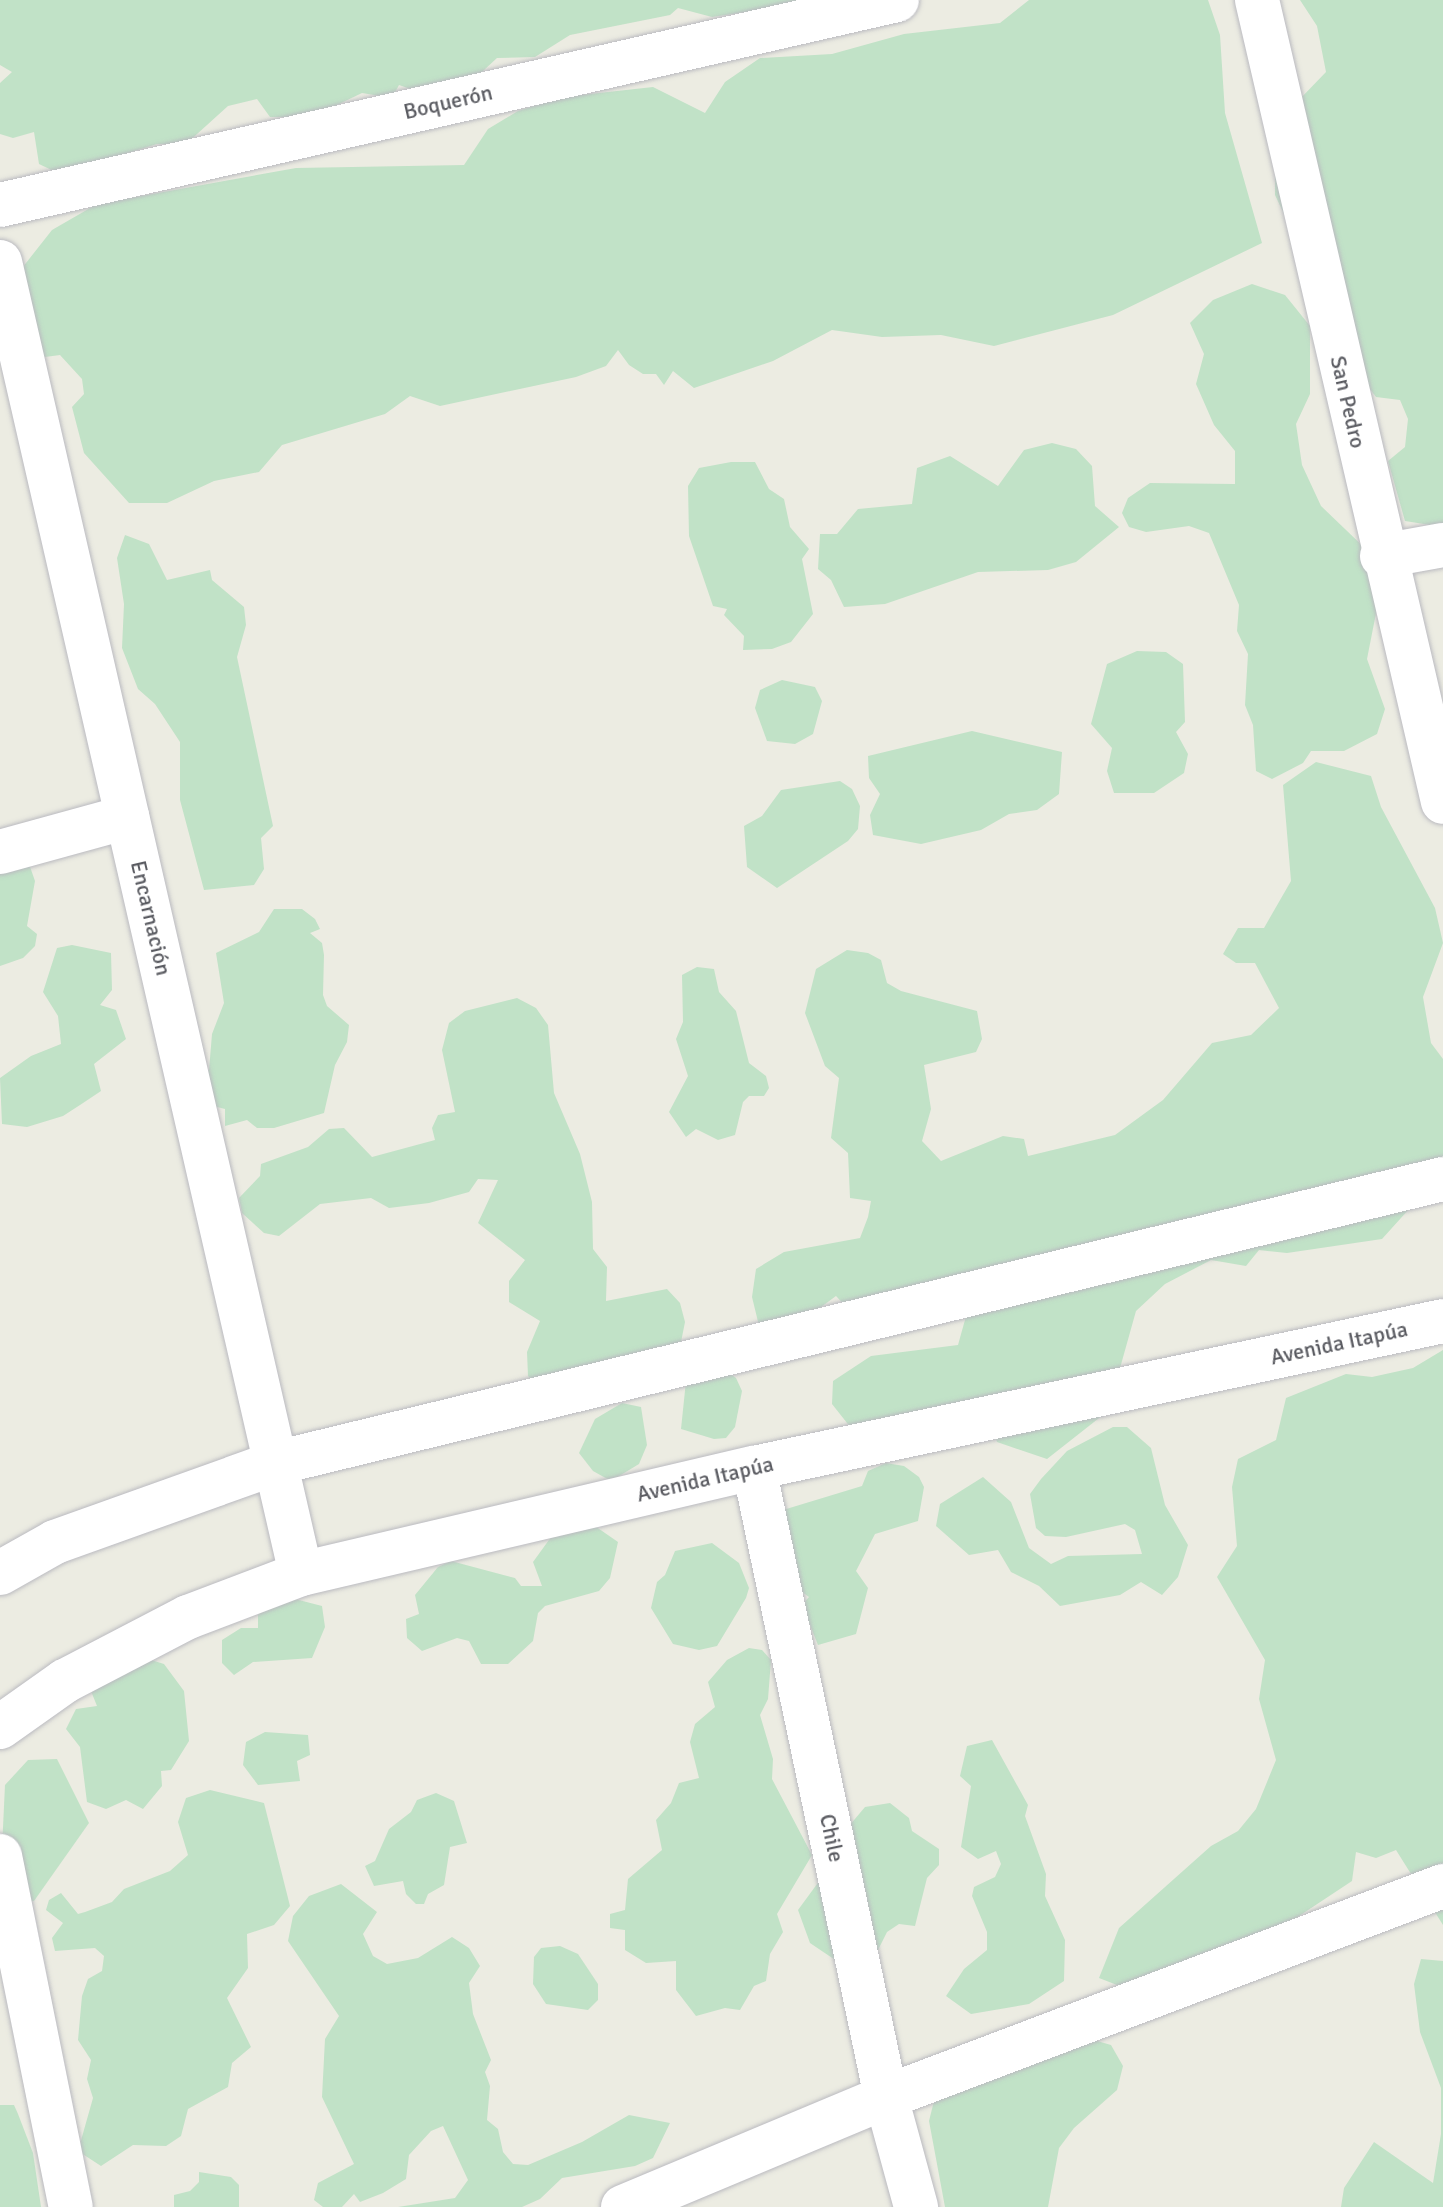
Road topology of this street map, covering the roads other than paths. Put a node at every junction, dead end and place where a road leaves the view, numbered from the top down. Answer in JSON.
{"nodes":[{"id":1,"x":897,"y":0,"type":"edge"},
{"id":2,"x":1257,"y":0,"type":"edge"},
{"id":3,"x":0,"y":205,"type":"edge"},
{"id":4,"x":0,"y":262,"type":"edge"},
{"id":5,"x":1443,"y":545,"type":"edge"},
{"id":6,"x":1382,"y":556,"type":"junction"},
{"id":7,"x":1443,"y":802,"type":"edge"},
{"id":8,"x":127,"y":817,"type":"junction"},
{"id":9,"x":0,"y":852,"type":"edge"},
{"id":10,"x":1443,"y":1179,"type":"edge"},
{"id":11,"x":1443,"y":1321,"type":"edge"},
{"id":12,"x":276,"y":1463,"type":"junction"},
{"id":13,"x":754,"y":1468,"type":"junction"},
{"id":14,"x":0,"y":1573,"type":"edge"},
{"id":15,"x":301,"y":1574,"type":"junction"},
{"id":16,"x":0,"y":1727,"type":"edge"},
{"id":17,"x":0,"y":1856,"type":"edge"},
{"id":18,"x":1443,"y":1886,"type":"edge"},
{"id":19,"x":886,"y":2097,"type":"junction"},
{"id":20,"x":71,"y":2207,"type":"edge"},
{"id":21,"x":623,"y":2207,"type":"edge"},
{"id":22,"x":916,"y":2207,"type":"edge"}],
"edges":[{"from":1,"to":3,"type":"street","name":"Boquerón"},
{"from":2,"to":6,"type":"street","name":"San Pedro"},
{"from":4,"to":8,"type":"street","name":"Encarnación"},
{"from":5,"to":6,"type":"street"},
{"from":6,"to":7,"type":"street","name":"San Pedro"},
{"from":8,"to":9,"type":"street"},
{"from":8,"to":12,"type":"street","name":"Encarnación"},
{"from":10,"to":12,"type":"street"},
{"from":11,"to":13,"type":"street","name":"Avenida Itapúa"},
{"from":12,"to":14,"type":"street"},
{"from":12,"to":15,"type":"street","name":"Encarnación"},
{"from":13,"to":15,"type":"street","name":"Avenida Itapúa"},
{"from":13,"to":19,"type":"street","name":"Chile"},
{"from":15,"to":16,"type":"street","name":"Avenida Itapúa"},
{"from":17,"to":20,"type":"street"},
{"from":18,"to":19,"type":"street"},
{"from":19,"to":21,"type":"street"},
{"from":19,"to":22,"type":"street","name":"Chile"}]}
